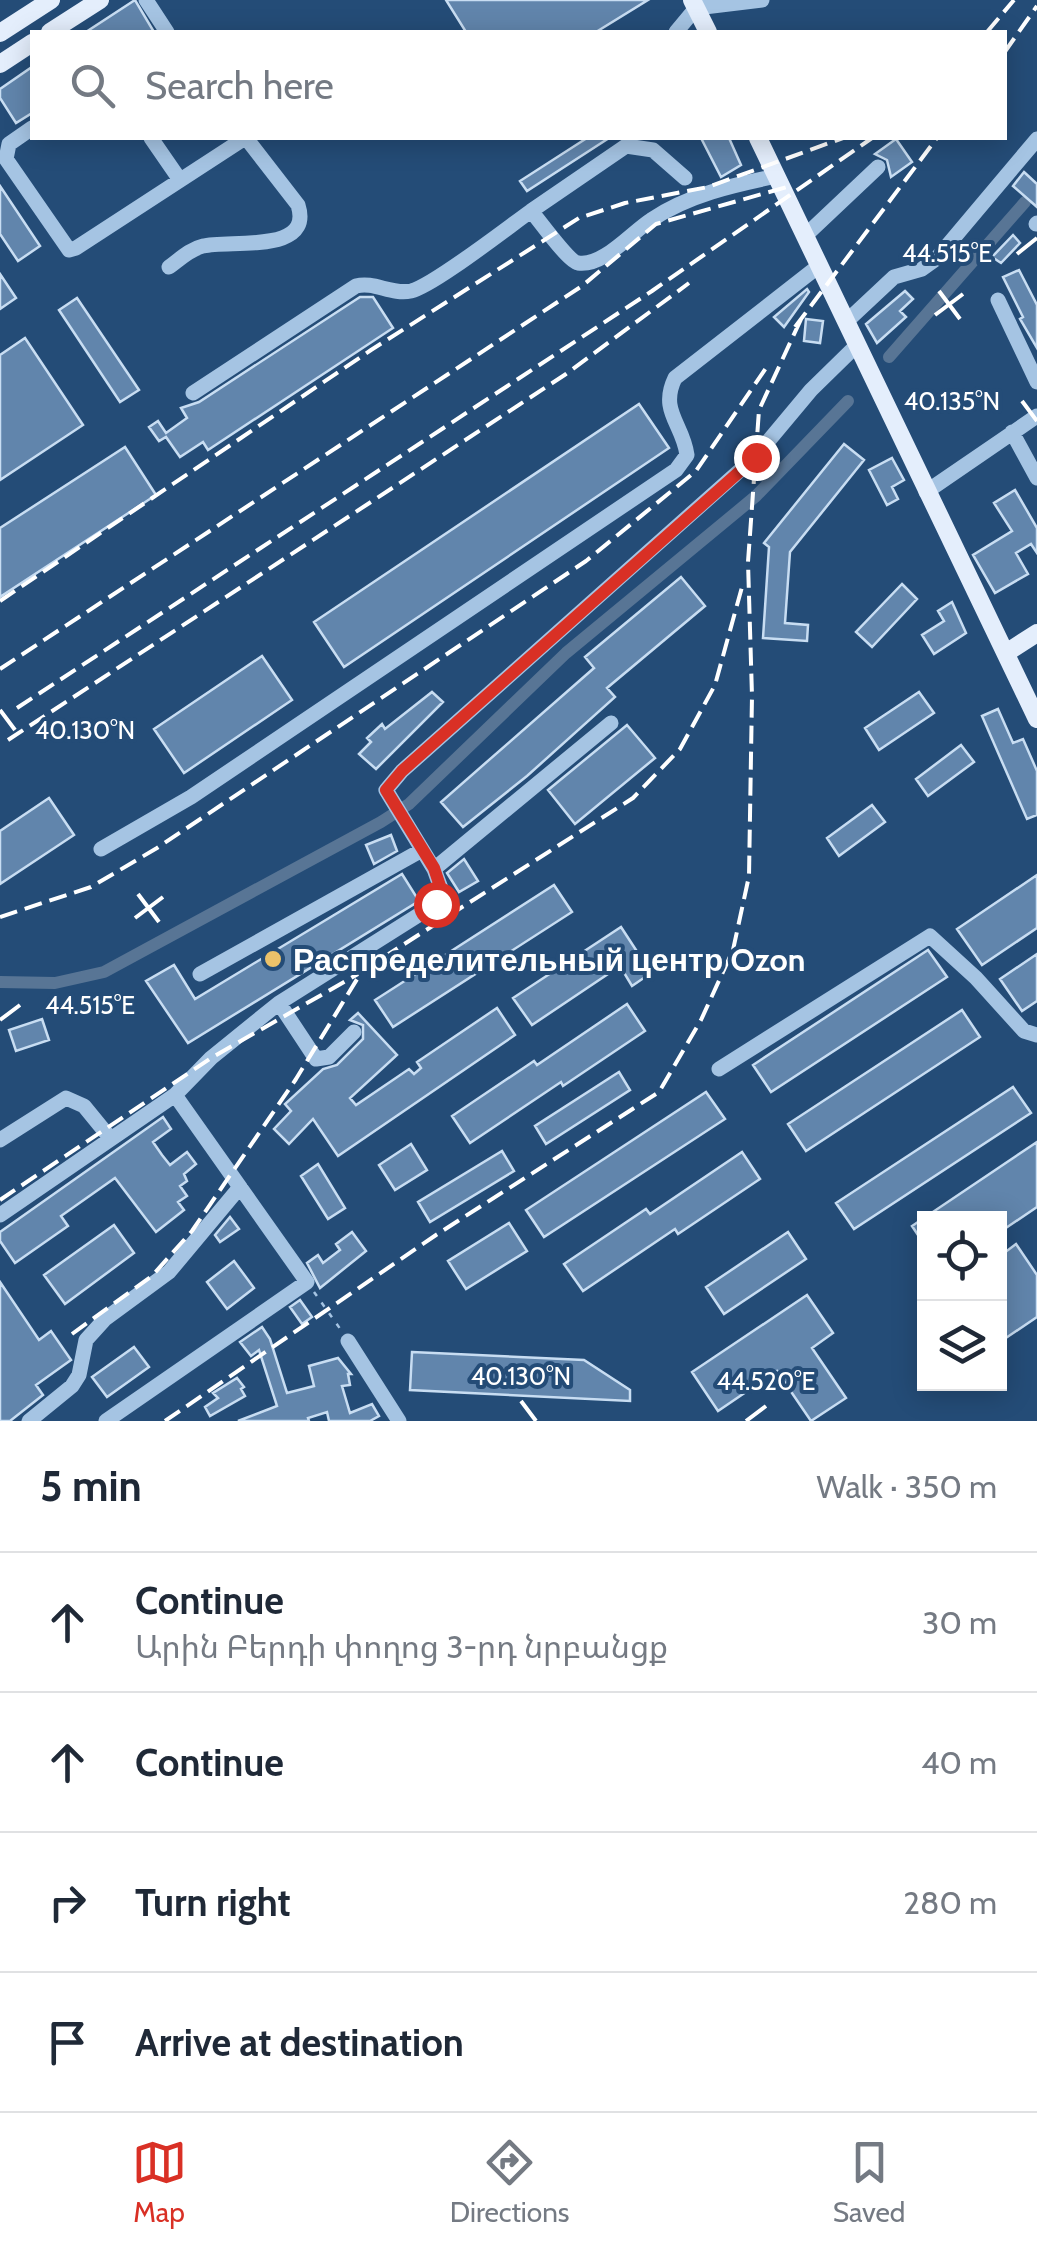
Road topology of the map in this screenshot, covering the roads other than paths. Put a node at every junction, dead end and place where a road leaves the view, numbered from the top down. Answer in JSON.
{"nodes":[{"id":1,"x":51,"y":0,"type":"edge"},
{"id":2,"x":100,"y":0,"type":"edge"},
{"id":3,"x":146,"y":0,"type":"edge"},
{"id":4,"x":749,"y":0,"type":"edge"},
{"id":5,"x":762,"y":0,"type":"edge"},
{"id":6,"x":694,"y":4,"type":"edge"},
{"id":7,"x":53,"y":30,"type":"edge"},
{"id":8,"x":166,"y":30,"type":"edge"},
{"id":9,"x":677,"y":30,"type":"edge"},
{"id":10,"x":707,"y":30,"type":"edge"},
{"id":11,"x":0,"y":33,"type":"edge"},
{"id":12,"x":30,"y":45,"type":"edge"},
{"id":13,"x":0,"y":64,"type":"edge"},
{"id":14,"x":30,"y":129,"type":"edge"},
{"id":15,"x":1037,"y":139,"type":"edge"},
{"id":16,"x":151,"y":140,"type":"edge"},
{"id":17,"x":242,"y":140,"type":"edge"},
{"id":18,"x":247,"y":140,"type":"edge"},
{"id":19,"x":759,"y":140,"type":"edge"},
{"id":20,"x":878,"y":166,"type":"dead end"},
{"id":21,"x":776,"y":176,"type":"junction"},
{"id":22,"x":685,"y":178,"type":"dead end"},
{"id":23,"x":180,"y":180,"type":"junction"},
{"id":24,"x":531,"y":211,"type":"junction"},
{"id":25,"x":806,"y":235,"type":"junction"},
{"id":26,"x":820,"y":265,"type":"junction"},
{"id":27,"x":169,"y":267,"type":"dead end"},
{"id":28,"x":998,"y":300,"type":"dead end"},
{"id":29,"x":847,"y":321,"type":"junction"},
{"id":30,"x":858,"y":345,"type":"junction"},
{"id":31,"x":1037,"y":382,"type":"edge"},
{"id":32,"x":193,"y":393,"type":"dead end"},
{"id":33,"x":1037,"y":416,"type":"edge"},
{"id":34,"x":1012,"y":432,"type":"junction"},
{"id":35,"x":1037,"y":478,"type":"edge"},
{"id":36,"x":926,"y":492,"type":"junction"},
{"id":37,"x":1037,"y":633,"type":"edge"},
{"id":38,"x":1006,"y":653,"type":"junction"},
{"id":39,"x":1037,"y":719,"type":"edge"},
{"id":40,"x":611,"y":724,"type":"dead end"},
{"id":41,"x":101,"y":849,"type":"dead end"},
{"id":42,"x":422,"y":850,"type":"junction"},
{"id":43,"x":434,"y":868,"type":"junction"},
{"id":44,"x":200,"y":974,"type":"dead end"},
{"id":45,"x":279,"y":1003,"type":"junction"},
{"id":46,"x":354,"y":1032,"type":"dead end"},
{"id":47,"x":1037,"y":1035,"type":"edge"},
{"id":48,"x":719,"y":1069,"type":"dead end"},
{"id":49,"x":175,"y":1096,"type":"junction"},
{"id":50,"x":111,"y":1139,"type":"junction"},
{"id":51,"x":0,"y":1140,"type":"edge"},
{"id":52,"x":240,"y":1187,"type":"junction"},
{"id":53,"x":0,"y":1216,"type":"edge"},
{"id":54,"x":348,"y":1341,"type":"road end"},
{"id":55,"x":29,"y":1421,"type":"edge"},
{"id":56,"x":106,"y":1421,"type":"edge"},
{"id":57,"x":399,"y":1421,"type":"edge"}],
"edges":[{"from":1,"to":11,"type":"main road"},
{"from":2,"to":7,"type":"main road"},
{"from":3,"to":8,"type":"street"},
{"from":4,"to":5,"type":"street"},
{"from":4,"to":6,"type":"street"},
{"from":6,"to":9,"type":"street"},
{"from":6,"to":10,"type":"main road"},
{"from":12,"to":13,"type":"main road"},
{"from":14,"to":23,"type":"street"},
{"from":15,"to":29,"type":"street"},
{"from":16,"to":23,"type":"street"},
{"from":17,"to":23,"type":"street"},
{"from":18,"to":27,"type":"street"},
{"from":19,"to":21,"type":"main road"},
{"from":20,"to":25,"type":"street"},
{"from":21,"to":24,"type":"street"},
{"from":21,"to":25,"type":"main road"},
{"from":22,"to":24,"type":"street"},
{"from":24,"to":32,"type":"street"},
{"from":25,"to":26,"type":"main road"},
{"from":26,"to":29,"type":"main road"},
{"from":26,"to":41,"type":"street"},
{"from":28,"to":31,"type":"street"},
{"from":29,"to":30,"type":"main road"},
{"from":30,"to":36,"type":"main road"},
{"from":30,"to":42,"type":"street"},
{"from":33,"to":34,"type":"street"},
{"from":34,"to":35,"type":"street"},
{"from":34,"to":36,"type":"street"},
{"from":36,"to":38,"type":"main road"},
{"from":37,"to":38,"type":"main road"},
{"from":38,"to":39,"type":"main road"},
{"from":40,"to":43,"type":"street"},
{"from":42,"to":43,"type":"street"},
{"from":42,"to":44,"type":"street"},
{"from":43,"to":45,"type":"street"},
{"from":45,"to":46,"type":"street"},
{"from":45,"to":49,"type":"street"},
{"from":47,"to":48,"type":"street"},
{"from":49,"to":50,"type":"street"},
{"from":49,"to":52,"type":"street"},
{"from":50,"to":51,"type":"street"},
{"from":50,"to":53,"type":"street"},
{"from":52,"to":55,"type":"street"},
{"from":52,"to":56,"type":"street"},
{"from":54,"to":57,"type":"street"}]}
